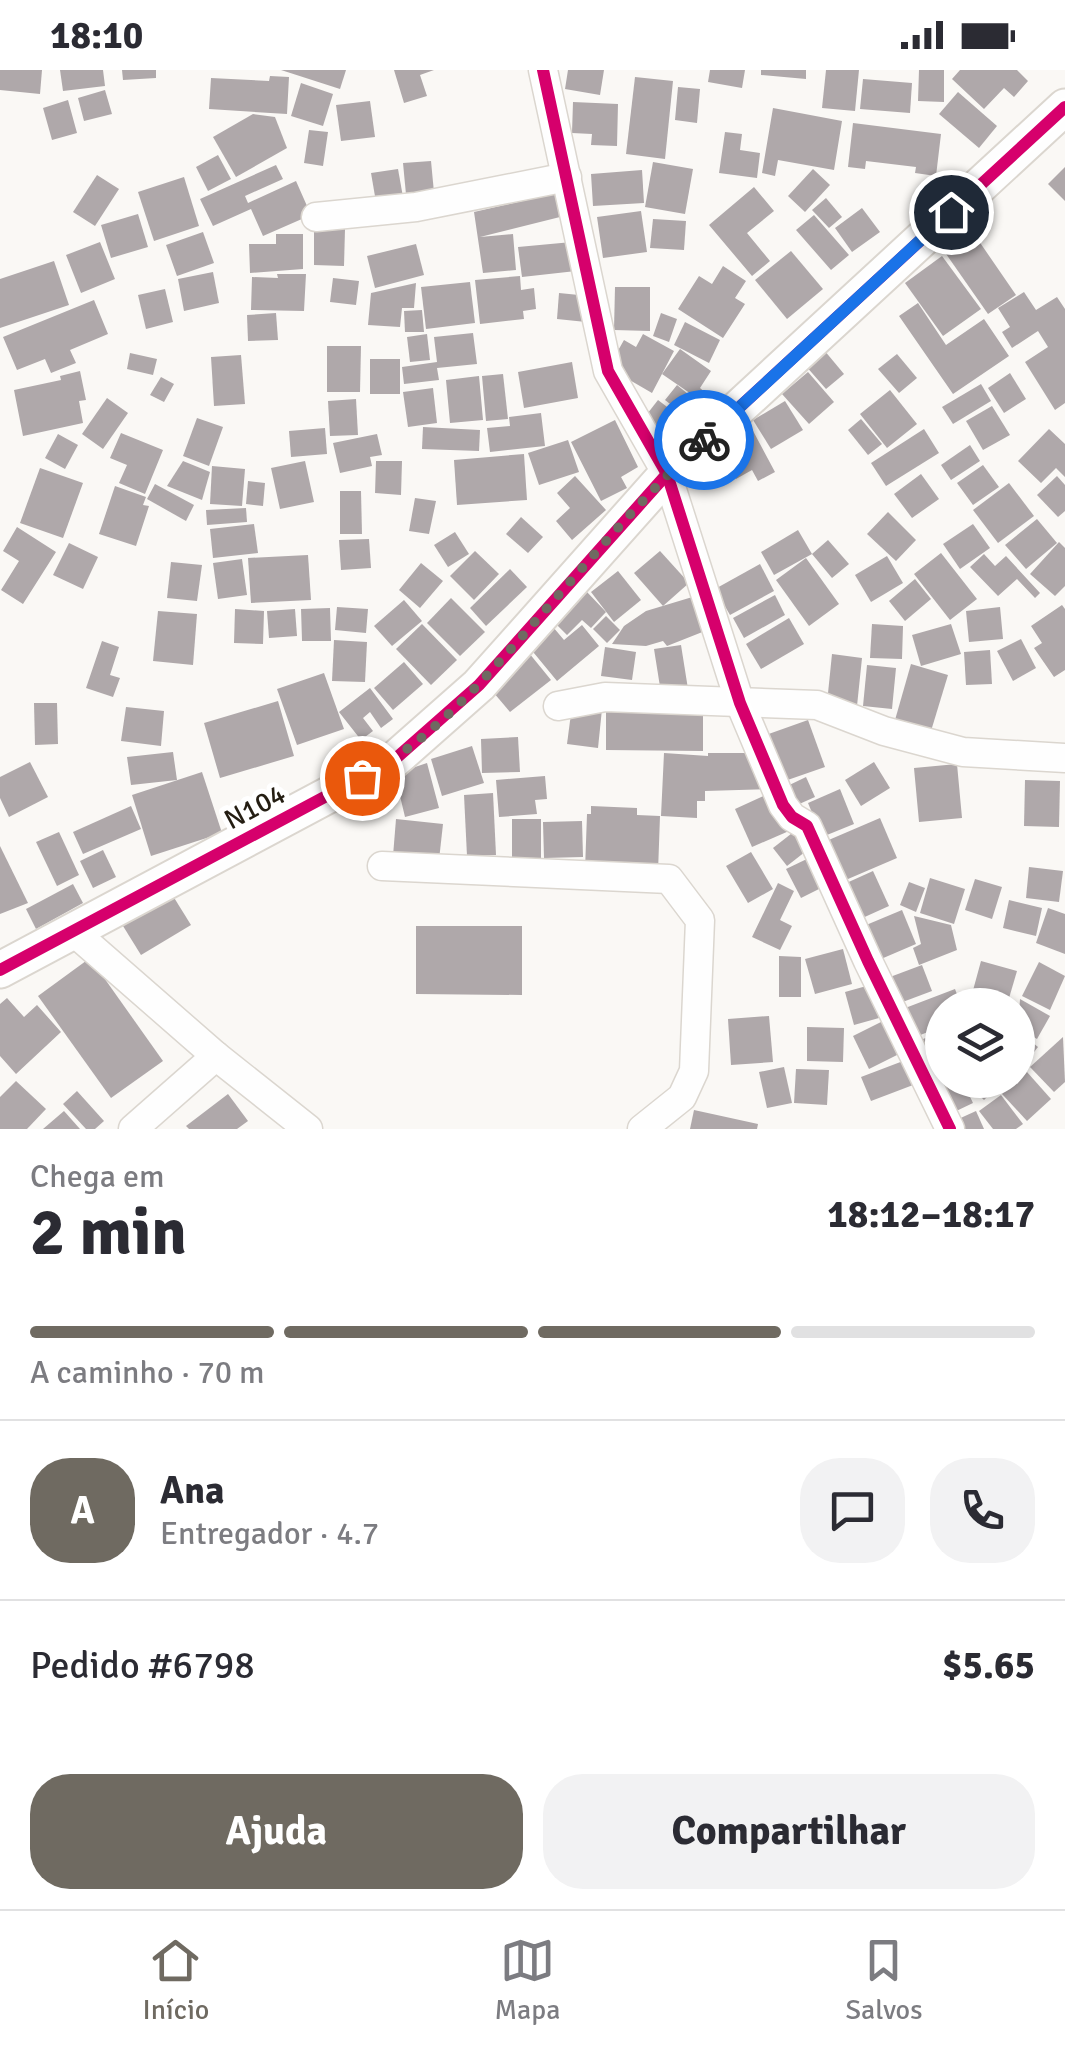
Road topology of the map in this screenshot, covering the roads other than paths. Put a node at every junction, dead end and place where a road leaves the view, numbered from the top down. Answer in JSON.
{"nodes":[{"id":1,"x":543,"y":70,"type":"edge"},
{"id":2,"x":1065,"y":107,"type":"edge"},
{"id":3,"x":567,"y":177,"type":"junction"},
{"id":4,"x":316,"y":217,"type":"dead end"},
{"id":5,"x":667,"y":474,"type":"junction"},
{"id":6,"x":740,"y":703,"type":"junction"},
{"id":7,"x":558,"y":706,"type":"dead end"},
{"id":8,"x":1065,"y":758,"type":"edge"},
{"id":9,"x":382,"y":866,"type":"dead end"},
{"id":10,"x":74,"y":932,"type":"junction"},
{"id":11,"x":0,"y":970,"type":"edge"},
{"id":12,"x":216,"y":1056,"type":"junction"},
{"id":13,"x":132,"y":1129,"type":"edge"},
{"id":14,"x":308,"y":1129,"type":"edge"},
{"id":15,"x":642,"y":1129,"type":"edge"},
{"id":16,"x":950,"y":1129,"type":"edge"}],
"edges":[{"from":1,"to":3,"type":"street"},
{"from":2,"to":5,"type":"street","name":"N104","number":"N104"},
{"from":3,"to":4,"type":"street"},
{"from":3,"to":5,"type":"street"},
{"from":5,"to":6,"type":"street"},
{"from":5,"to":10,"type":"street","name":"N104","number":"N104"},
{"from":6,"to":7,"type":"street"},
{"from":6,"to":8,"type":"street"},
{"from":6,"to":16,"type":"street"},
{"from":9,"to":15,"type":"street"},
{"from":10,"to":11,"type":"street","name":"N104","number":"N104"},
{"from":10,"to":12,"type":"street"},
{"from":12,"to":13,"type":"street"},
{"from":12,"to":14,"type":"street"}]}
